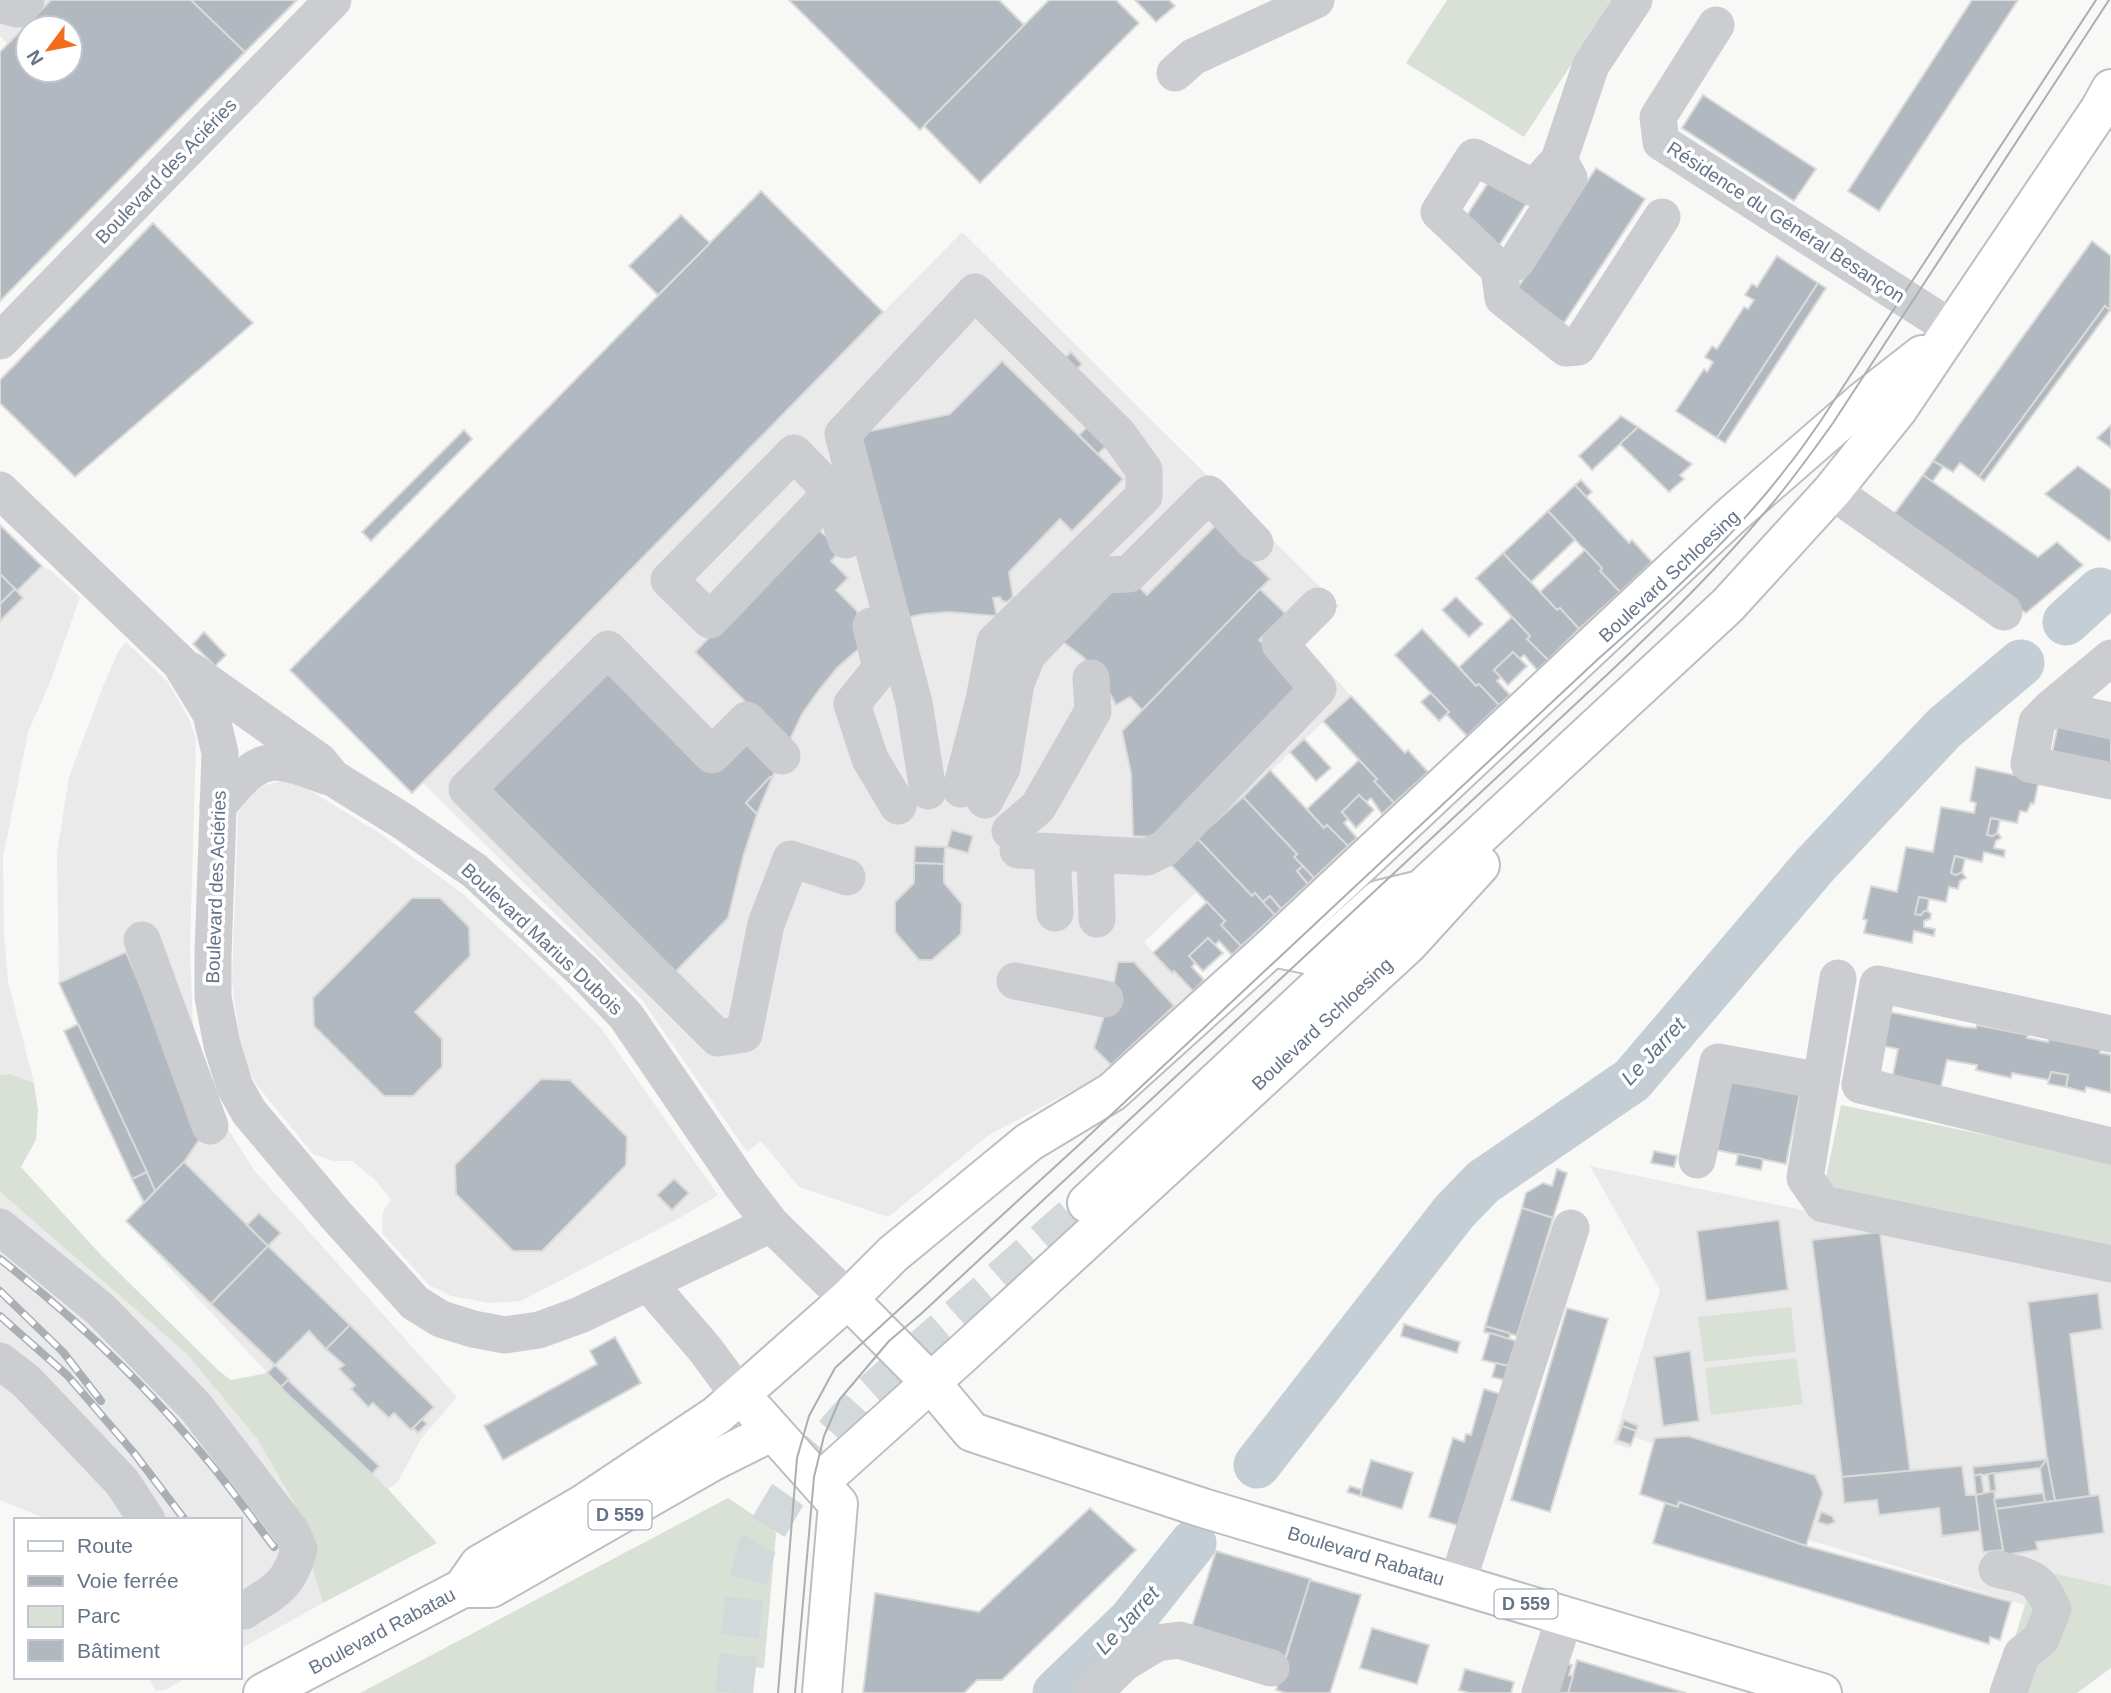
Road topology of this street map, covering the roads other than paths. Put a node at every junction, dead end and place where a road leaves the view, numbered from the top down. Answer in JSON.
{"nodes":[{"id":1,"x":26,"y":0,"type":"edge"},
{"id":2,"x":333,"y":0,"type":"edge"},
{"id":3,"x":1316,"y":0,"type":"edge"},
{"id":4,"x":1634,"y":0,"type":"edge"},
{"id":5,"x":0,"y":2,"type":"edge"},
{"id":6,"x":1716,"y":25,"type":"dead end"},
{"id":7,"x":1175,"y":73,"type":"dead end"},
{"id":8,"x":2111,"y":89,"type":"edge"},
{"id":9,"x":2100,"y":130,"type":"edge"},
{"id":10,"x":1559,"y":160,"type":"junction"},
{"id":11,"x":1662,"y":218,"type":"dead end"},
{"id":12,"x":1499,"y":269,"type":"junction"},
{"id":13,"x":1953,"y":329,"type":"junction"},
{"id":14,"x":0,"y":341,"type":"edge"},
{"id":15,"x":0,"y":490,"type":"edge"},
{"id":16,"x":1832,"y":491,"type":"junction"},
{"id":17,"x":832,"y":492,"type":"junction"},
{"id":18,"x":1255,"y":543,"type":"dead end"},
{"id":19,"x":1318,"y":607,"type":"dead end"},
{"id":20,"x":2004,"y":612,"type":"dead end"},
{"id":21,"x":1688,"y":643,"type":"junction"},
{"id":22,"x":2111,"y":658,"type":"edge"},
{"id":23,"x":180,"y":663,"type":"junction"},
{"id":24,"x":1091,"y":678,"type":"dead end"},
{"id":25,"x":2051,"y":708,"type":"junction"},
{"id":26,"x":2111,"y":721,"type":"edge"},
{"id":27,"x":782,"y":756,"type":"dead end"},
{"id":28,"x":333,"y":778,"type":"junction"},
{"id":29,"x":2111,"y":781,"type":"edge"},
{"id":30,"x":943,"y":796,"type":"junction"},
{"id":31,"x":218,"y":806,"type":"junction"},
{"id":32,"x":1027,"y":844,"type":"junction"},
{"id":33,"x":1096,"y":854,"type":"junction"},
{"id":34,"x":847,"y":877,"type":"dead end"},
{"id":35,"x":1420,"y":890,"type":"junction"},
{"id":36,"x":1055,"y":913,"type":"dead end"},
{"id":37,"x":1097,"y":919,"type":"dead end"},
{"id":38,"x":142,"y":940,"type":"dead end"},
{"id":39,"x":1272,"y":947,"type":"junction"},
{"id":40,"x":1838,"y":978,"type":"dead end"},
{"id":41,"x":1015,"y":981,"type":"dead end"},
{"id":42,"x":1105,"y":999,"type":"dead end"},
{"id":43,"x":2111,"y":1034,"type":"edge"},
{"id":44,"x":1821,"y":1081,"type":"junction"},
{"id":45,"x":210,"y":1126,"type":"dead end"},
{"id":46,"x":2111,"y":1146,"type":"edge"},
{"id":47,"x":1697,"y":1160,"type":"dead end"},
{"id":48,"x":1087,"y":1203,"type":"tunnel mouth"},
{"id":49,"x":771,"y":1224,"type":"junction"},
{"id":50,"x":0,"y":1227,"type":"edge"},
{"id":51,"x":1571,"y":1228,"type":"dead end"},
{"id":52,"x":2111,"y":1264,"type":"edge"},
{"id":53,"x":648,"y":1283,"type":"junction"},
{"id":54,"x":848,"y":1298,"type":"junction"},
{"id":55,"x":0,"y":1360,"type":"edge"},
{"id":56,"x":931,"y":1383,"type":"junction"},
{"id":57,"x":741,"y":1394,"type":"junction"},
{"id":58,"x":773,"y":1430,"type":"junction"},
{"id":59,"x":820,"y":1482,"type":"junction"},
{"id":60,"x":146,"y":1518,"type":"edge"},
{"id":61,"x":1997,"y":1569,"type":"dead end"},
{"id":62,"x":1457,"y":1584,"type":"junction"},
{"id":63,"x":463,"y":1588,"type":"junction"},
{"id":64,"x":242,"y":1611,"type":"edge"},
{"id":65,"x":1565,"y":1616,"type":"junction"},
{"id":66,"x":1271,"y":1668,"type":"dead end"},
{"id":67,"x":262,"y":1693,"type":"edge"},
{"id":68,"x":822,"y":1693,"type":"edge"},
{"id":69,"x":1093,"y":1693,"type":"edge"},
{"id":70,"x":1540,"y":1693,"type":"edge"},
{"id":71,"x":1822,"y":1693,"type":"edge"},
{"id":72,"x":2008,"y":1693,"type":"edge"}],
"edges":[{"from":1,"to":5,"type":"street"},
{"from":2,"to":14,"type":"street","name":"Boulevard des Aciéries"},
{"from":3,"to":7,"type":"street"},
{"from":4,"to":10,"type":"street"},
{"from":6,"to":13,"type":"street","name":"Résidence du Général Besançon"},
{"from":8,"to":9,"type":"main road","name":"Boulevard Schloesing"},
{"from":9,"to":13,"type":"main road","name":"Boulevard Schloesing"},
{"from":10,"to":12,"type":"street"},
{"from":10,"to":12,"type":"street"},
{"from":11,"to":12,"type":"street"},
{"from":13,"to":16,"type":"main road","name":"Boulevard Schloesing"},
{"from":13,"to":39,"type":"main road","name":"Boulevard Schloesing"},
{"from":15,"to":23,"type":"street","name":"Boulevard des Aciéries"},
{"from":16,"to":20,"type":"street"},
{"from":16,"to":21,"type":"main road","name":"Boulevard Schloesing"},
{"from":17,"to":17,"type":"street"},
{"from":17,"to":30,"type":"street"},
{"from":18,"to":30,"type":"street"},
{"from":19,"to":33,"type":"street"},
{"from":21,"to":35,"type":"main road","name":"Boulevard Schloesing"},
{"from":21,"to":56,"type":"main road","name":"Boulevard Schloesing"},
{"from":22,"to":25,"type":"street"},
{"from":23,"to":28,"type":"street","name":"Boulevard Marius Dubois"},
{"from":23,"to":31,"type":"street","name":"Boulevard des Aciéries"},
{"from":24,"to":32,"type":"street"},
{"from":25,"to":26,"type":"street"},
{"from":25,"to":29,"type":"street"},
{"from":27,"to":34,"type":"street"},
{"from":28,"to":31,"type":"street","name":"Boulevard Marius Dubois"},
{"from":28,"to":49,"type":"street","name":"Boulevard Marius Dubois"},
{"from":30,"to":30,"type":"street"},
{"from":31,"to":53,"type":"street","name":"Boulevard des Aciéries"},
{"from":32,"to":33,"type":"street"},
{"from":32,"to":36,"type":"street"},
{"from":33,"to":37,"type":"street"},
{"from":35,"to":39,"type":"main road","name":"Boulevard Schloesing"},
{"from":35,"to":48,"type":"main road"},
{"from":38,"to":45,"type":"street"},
{"from":39,"to":54,"type":"main road","name":"Boulevard Schloesing"},
{"from":40,"to":44,"type":"street"},
{"from":41,"to":42,"type":"street"},
{"from":43,"to":46,"type":"street"},
{"from":44,"to":47,"type":"street"},
{"from":44,"to":52,"type":"street"},
{"from":49,"to":53,"type":"street","name":"Boulevard des Aciéries"},
{"from":49,"to":54,"type":"street","name":"Boulevard Marius Dubois"},
{"from":50,"to":64,"type":"street"},
{"from":51,"to":62,"type":"street"},
{"from":53,"to":57,"type":"street"},
{"from":54,"to":56,"type":"main road","number":"D 559"},
{"from":54,"to":57,"type":"main road","number":"D 559"},
{"from":55,"to":60,"type":"street"},
{"from":56,"to":59,"type":"main road","name":"Boulevard Schloesing"},
{"from":56,"to":62,"type":"main road","name":"Boulevard Rabatau","number":"D 559"},
{"from":57,"to":58,"type":"main road"},
{"from":57,"to":63,"type":"main road","name":"Boulevard Rabatau","number":"D 559"},
{"from":58,"to":59,"type":"main road"},
{"from":58,"to":63,"type":"main road","name":"Boulevard Rabatau","number":"D 559"},
{"from":59,"to":68,"type":"main road"},
{"from":61,"to":72,"type":"street"},
{"from":62,"to":65,"type":"main road","name":"Boulevard Rabatau","number":"D 559"},
{"from":63,"to":67,"type":"main road","name":"Boulevard Rabatau","number":"D 559"},
{"from":65,"to":70,"type":"street"},
{"from":65,"to":71,"type":"main road","name":"Boulevard Rabatau","number":"D 559"},
{"from":66,"to":69,"type":"street"}]}
